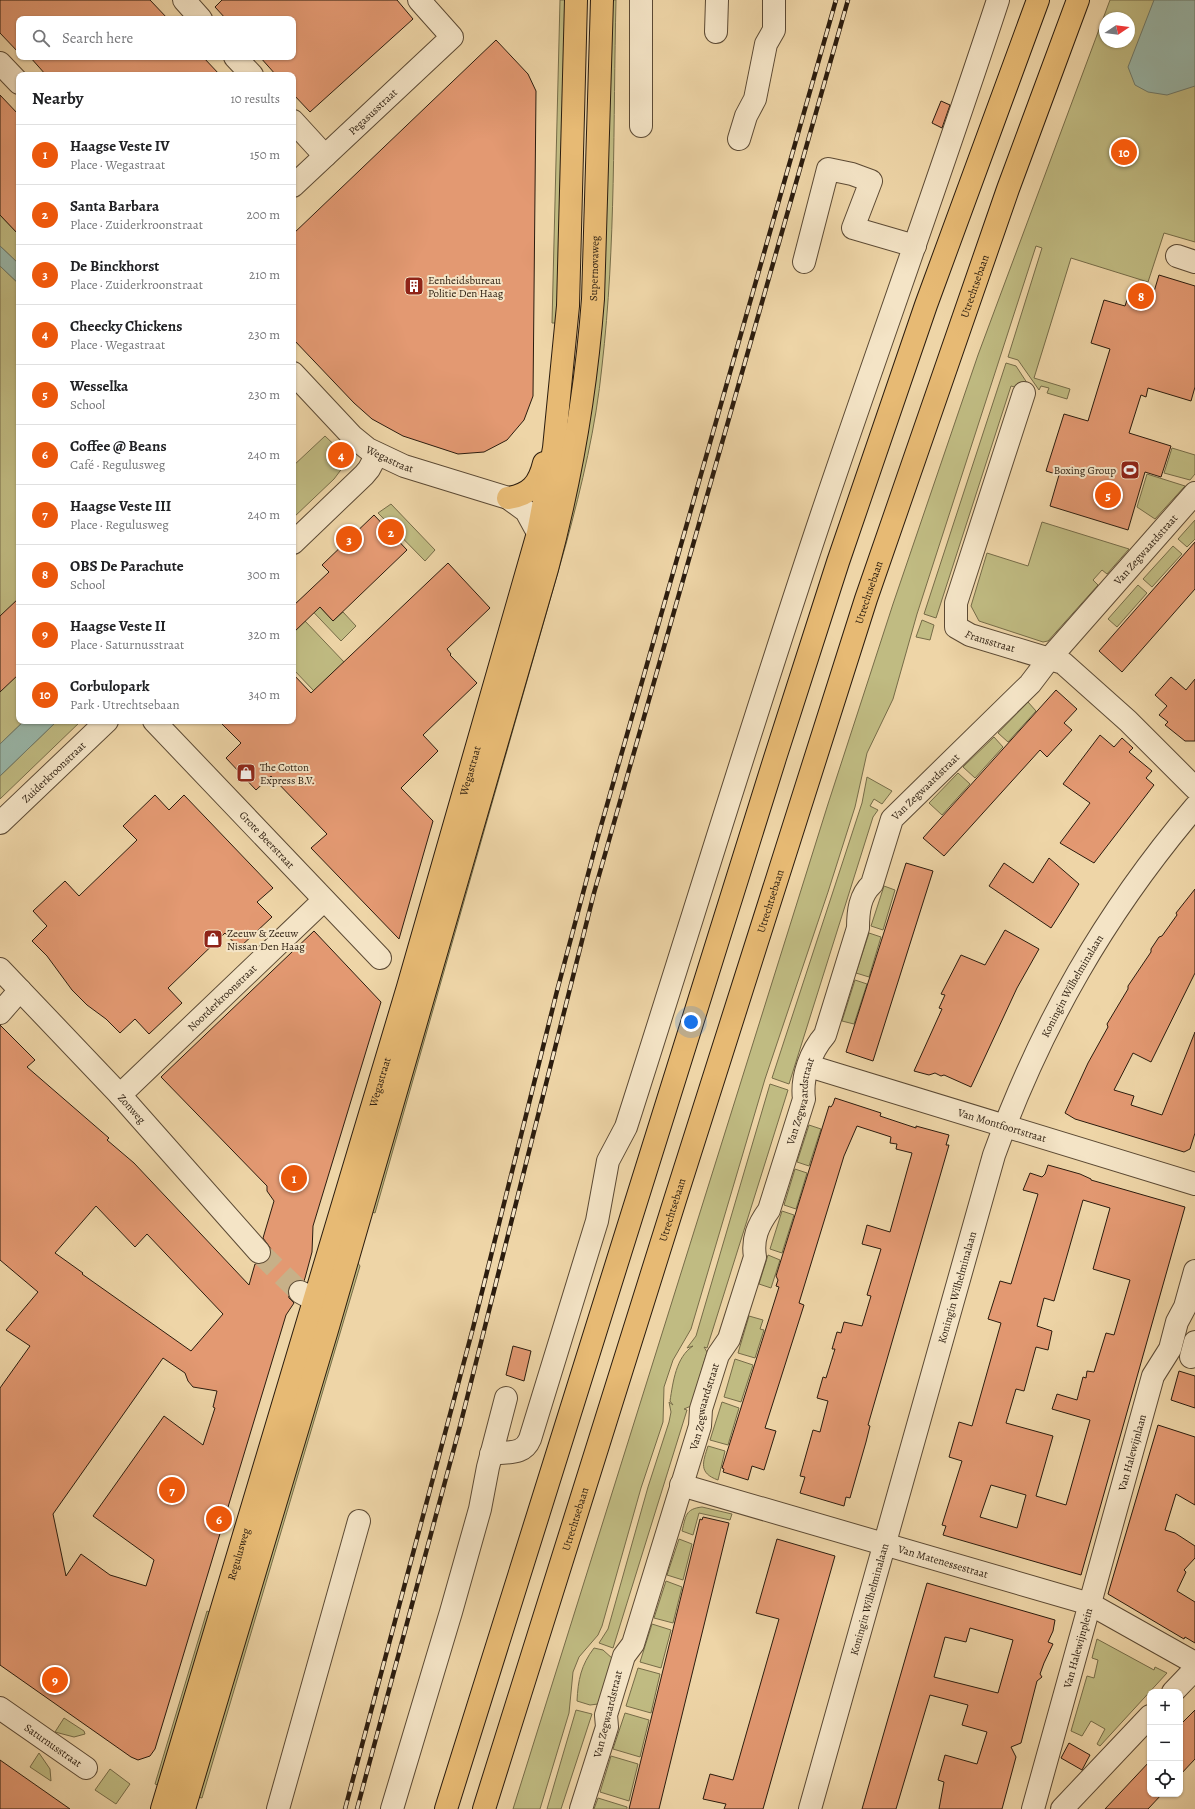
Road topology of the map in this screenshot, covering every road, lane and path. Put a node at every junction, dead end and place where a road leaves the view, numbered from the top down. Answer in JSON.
{"nodes":[{"id":1,"x":184,"y":0,"type":"edge"},
{"id":2,"x":419,"y":0,"type":"edge"},
{"id":3,"x":576,"y":0,"type":"edge"},
{"id":4,"x":602,"y":0,"type":"edge"},
{"id":5,"x":717,"y":0,"type":"edge"},
{"id":6,"x":774,"y":0,"type":"edge"},
{"id":7,"x":998,"y":0,"type":"edge"},
{"id":8,"x":1038,"y":0,"type":"edge"},
{"id":9,"x":1078,"y":0,"type":"edge"},
{"id":10,"x":645,"y":2,"type":"edge"},
{"id":11,"x":198,"y":16,"type":"edge"},
{"id":12,"x":716,"y":32,"type":"dead end"},
{"id":13,"x":239,"y":60,"type":"edge"},
{"id":14,"x":0,"y":63,"type":"edge"},
{"id":15,"x":249,"y":72,"type":"edge"},
{"id":16,"x":16,"y":80,"type":"edge"},
{"id":17,"x":296,"y":124,"type":"edge"},
{"id":18,"x":641,"y":126,"type":"dead end"},
{"id":19,"x":739,"y":139,"type":"dead end"},
{"id":20,"x":325,"y":156,"type":"junction"},
{"id":21,"x":296,"y":183,"type":"edge"},
{"id":22,"x":915,"y":246,"type":"junction"},
{"id":23,"x":804,"y":262,"type":"dead end"},
{"id":24,"x":296,"y":377,"type":"edge"},
{"id":25,"x":1024,"y":393,"type":"dead end"},
{"id":26,"x":554,"y":448,"type":"junction"},
{"id":27,"x":377,"y":454,"type":"junction"},
{"id":28,"x":1195,"y":493,"type":"edge"},
{"id":29,"x":508,"y":498,"type":"junction"},
{"id":30,"x":548,"y":533,"type":"junction"},
{"id":31,"x":296,"y":540,"type":"edge"},
{"id":32,"x":1049,"y":659,"type":"junction"},
{"id":33,"x":104,"y":724,"type":"edge"},
{"id":34,"x":157,"y":724,"type":"edge"},
{"id":35,"x":1195,"y":788,"type":"edge"},
{"id":36,"x":1195,"y":807,"type":"edge"},
{"id":37,"x":0,"y":822,"type":"edge"},
{"id":38,"x":324,"y":900,"type":"junction"},
{"id":39,"x":380,"y":958,"type":"dead end"},
{"id":40,"x":0,"y":969,"type":"edge"},
{"id":41,"x":20,"y":990,"type":"junction"},
{"id":42,"x":0,"y":1013,"type":"edge"},
{"id":43,"x":809,"y":1066,"type":"junction"},
{"id":44,"x":120,"y":1095,"type":"junction"},
{"id":45,"x":1004,"y":1125,"type":"junction"},
{"id":46,"x":1195,"y":1184,"type":"edge"},
{"id":47,"x":259,"y":1252,"type":"tunnel mouth"},
{"id":48,"x":1195,"y":1271,"type":"edge"},
{"id":49,"x":316,"y":1299,"type":"junction"},
{"id":50,"x":1190,"y":1314,"type":"edge"},
{"id":51,"x":506,"y":1398,"type":"dead end"},
{"id":52,"x":491,"y":1454,"type":"junction"},
{"id":53,"x":681,"y":1485,"type":"junction"},
{"id":54,"x":359,"y":1521,"type":"dead end"},
{"id":55,"x":884,"y":1544,"type":"junction"},
{"id":56,"x":1090,"y":1604,"type":"junction"},
{"id":57,"x":1195,"y":1663,"type":"edge"},
{"id":58,"x":1195,"y":1669,"type":"edge"},
{"id":59,"x":1176,"y":1689,"type":"edge"},
{"id":60,"x":0,"y":1708,"type":"edge"},
{"id":61,"x":1147,"y":1719,"type":"edge"},
{"id":62,"x":86,"y":1768,"type":"dead end"},
{"id":63,"x":162,"y":1809,"type":"edge"},
{"id":64,"x":184,"y":1809,"type":"edge"},
{"id":65,"x":278,"y":1809,"type":"edge"},
{"id":66,"x":392,"y":1809,"type":"edge"},
{"id":67,"x":446,"y":1809,"type":"edge"},
{"id":68,"x":484,"y":1809,"type":"edge"},
{"id":69,"x":581,"y":1809,"type":"edge"},
{"id":70,"x":810,"y":1809,"type":"edge"},
{"id":71,"x":1033,"y":1809,"type":"edge"},
{"id":72,"x":1062,"y":1809,"type":"edge"}],
"edges":[{"from":1,"to":11,"type":"street"},
{"from":2,"to":20,"type":"street","name":"Pegasusstraat"},
{"from":3,"to":26,"type":"main road"},
{"from":4,"to":30,"type":"main road","name":"Supernovaweg"},
{"from":5,"to":12,"type":"street"},
{"from":6,"to":19,"type":"street"},
{"from":7,"to":22,"type":"street"},
{"from":8,"to":67,"type":"main road"},
{"from":9,"to":68,"type":"main road","name":"Utrechtsebaan"},
{"from":10,"to":18,"type":"street"},
{"from":13,"to":15,"type":"street"},
{"from":14,"to":16,"type":"street"},
{"from":17,"to":20,"type":"street"},
{"from":20,"to":21,"type":"street","name":"Pegasusstraat"},
{"from":22,"to":23,"type":"street"},
{"from":22,"to":52,"type":"street"},
{"from":24,"to":27,"type":"street","name":"Wegastraat"},
{"from":25,"to":32,"type":"street","name":"Fransstraat"},
{"from":26,"to":29,"type":"main road"},
{"from":26,"to":30,"type":"main road"},
{"from":27,"to":29,"type":"street","name":"Wegastraat"},
{"from":27,"to":31,"type":"street"},
{"from":28,"to":32,"type":"street","name":"Van Zegwaardstraat"},
{"from":29,"to":30,"type":"street","name":"Wegastraat"},
{"from":30,"to":49,"type":"main road","name":"Wegastraat"},
{"from":32,"to":35,"type":"street","name":"Fransstraat"},
{"from":32,"to":43,"type":"street","name":"Van Zegwaardstraat"},
{"from":33,"to":37,"type":"street","name":"Zuiderkroonstraat"},
{"from":34,"to":38,"type":"street","name":"Grote Beerstraat"},
{"from":36,"to":45,"type":"street","name":"Koningin Wilhelminalaan"},
{"from":38,"to":39,"type":"street","name":"Grote Beerstraat"},
{"from":38,"to":44,"type":"street","name":"Noorderkroonstraat"},
{"from":40,"to":41,"type":"street","name":"Zonweg"},
{"from":41,"to":42,"type":"street"},
{"from":41,"to":44,"type":"street","name":"Zonweg"},
{"from":43,"to":45,"type":"street","name":"Van Montfoortstraat"},
{"from":43,"to":53,"type":"street","name":"Van Zegwaardstraat"},
{"from":44,"to":47,"type":"street","name":"Zonweg"},
{"from":45,"to":46,"type":"street","name":"Van Montfoortstraat"},
{"from":45,"to":55,"type":"street","name":"Koningin Wilhelminalaan"},
{"from":48,"to":50,"type":"street","name":"Van Halewijnlaan"},
{"from":49,"to":63,"type":"main road","name":"Regulusweg"},
{"from":49,"to":64,"type":"main road","name":"Regulusweg"},
{"from":50,"to":56,"type":"street","name":"Van Halewijnlaan"},
{"from":51,"to":52,"type":"street"},
{"from":52,"to":66,"type":"street"},
{"from":53,"to":55,"type":"street","name":"Van Matenessestraat"},
{"from":53,"to":69,"type":"street","name":"Van Zegwaardstraat"},
{"from":54,"to":65,"type":"street"},
{"from":55,"to":56,"type":"street","name":"Van Matenessestraat"},
{"from":55,"to":70,"type":"street","name":"Koningin Wilhelminalaan"},
{"from":56,"to":57,"type":"street","name":"Van Halewijnplein"},
{"from":56,"to":71,"type":"street","name":"Van Halewijnplein"},
{"from":58,"to":59,"type":"street"},
{"from":60,"to":62,"type":"street","name":"Saturnusstraat"},
{"from":61,"to":72,"type":"street"}]}
